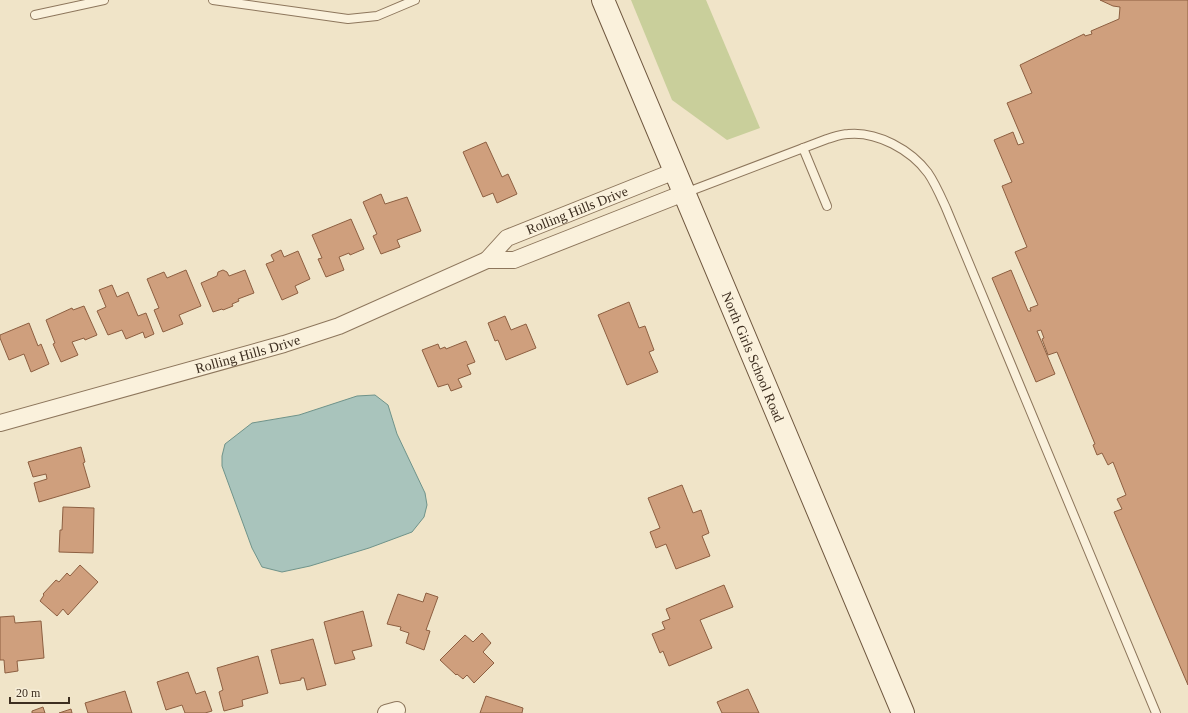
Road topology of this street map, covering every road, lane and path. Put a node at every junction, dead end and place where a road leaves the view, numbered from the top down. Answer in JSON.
{"nodes":[{"id":1,"x":104,"y":0,"type":"edge"},
{"id":2,"x":213,"y":0,"type":"edge"},
{"id":3,"x":415,"y":0,"type":"edge"},
{"id":4,"x":603,"y":0,"type":"edge"},
{"id":5,"x":35,"y":15,"type":"dead end"},
{"id":6,"x":803,"y":148,"type":"junction"},
{"id":7,"x":675,"y":171,"type":"junction"},
{"id":8,"x":684,"y":193,"type":"junction"},
{"id":9,"x":827,"y":206,"type":"dead end"},
{"id":10,"x":487,"y":260,"type":"junction"},
{"id":11,"x":0,"y":423,"type":"edge"},
{"id":12,"x":903,"y":713,"type":"edge"},
{"id":13,"x":1156,"y":713,"type":"edge"}],
"edges":[{"from":1,"to":5,"type":"lane"},
{"from":2,"to":3,"type":"lane"},
{"from":4,"to":7,"type":"main road","name":"North Girls School Road"},
{"from":6,"to":8,"type":"lane"},
{"from":6,"to":9,"type":"lane"},
{"from":6,"to":13,"type":"lane"},
{"from":7,"to":8,"type":"main road","name":"North Girls School Road"},
{"from":7,"to":10,"type":"street","name":"Rolling Hills Drive"},
{"from":8,"to":10,"type":"street","name":"Rolling Hills Drive"},
{"from":8,"to":12,"type":"main road","name":"North Girls School Road"},
{"from":10,"to":11,"type":"street","name":"Rolling Hills Drive"}]}
